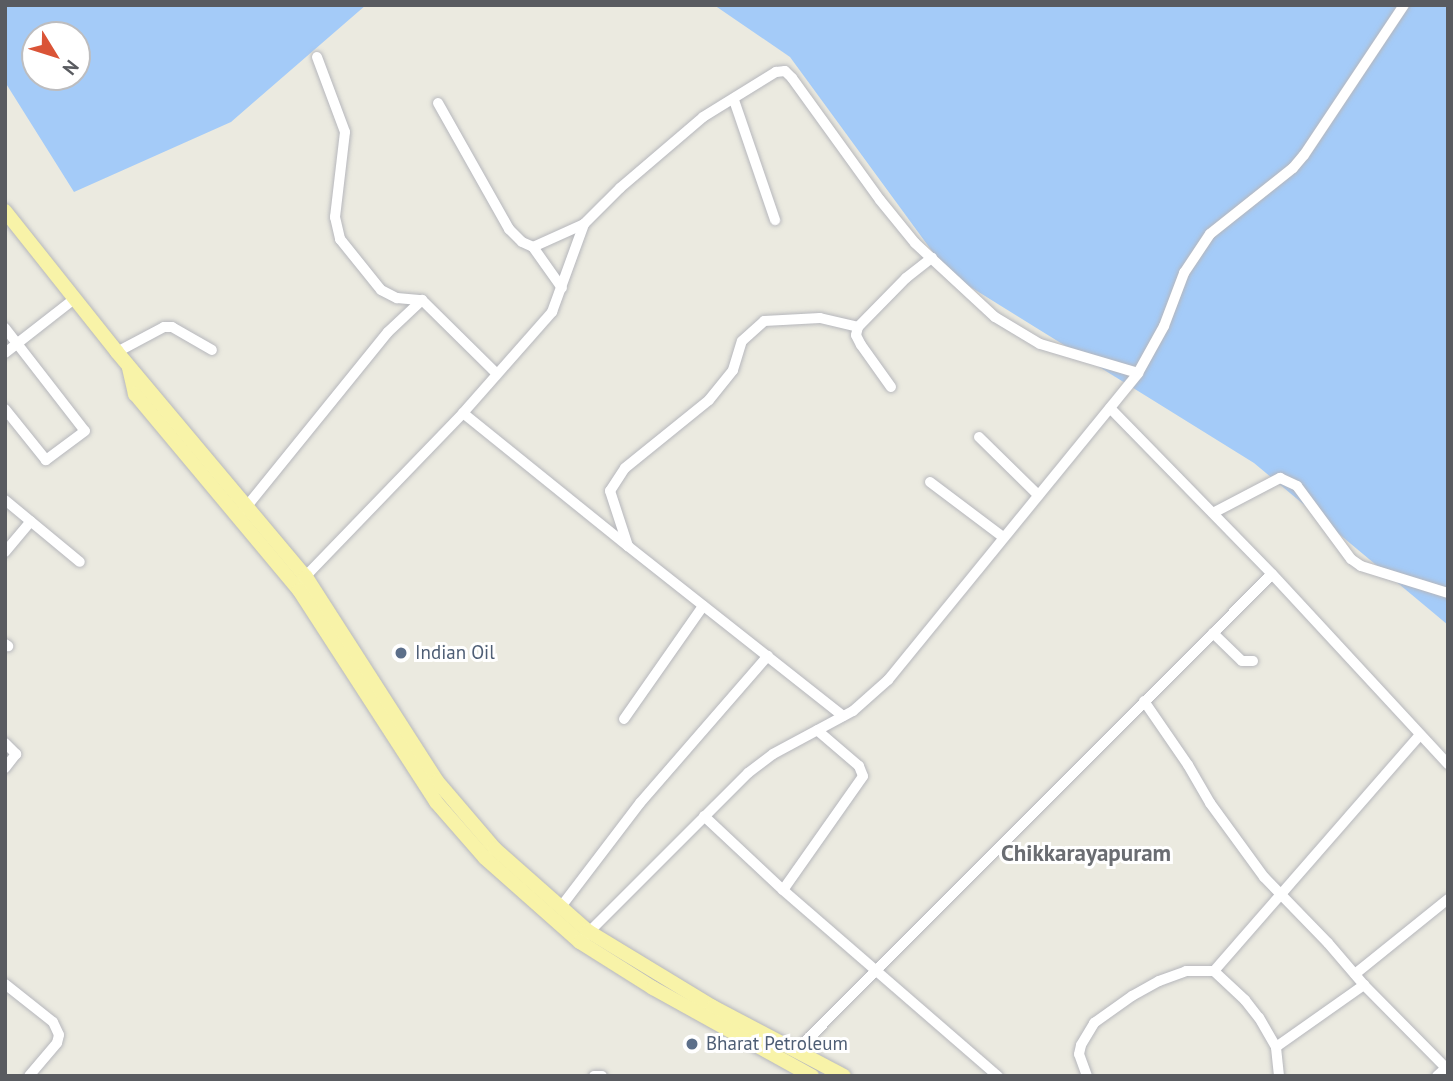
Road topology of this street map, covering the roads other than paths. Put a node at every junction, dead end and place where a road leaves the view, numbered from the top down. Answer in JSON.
{"nodes":[{"id":1,"x":1404,"y":5,"type":"edge"},
{"id":2,"x":317,"y":57,"type":"dead end"},
{"id":3,"x":734,"y":100,"type":"junction"},
{"id":4,"x":438,"y":103,"type":"dead end"},
{"id":5,"x":5,"y":211,"type":"edge"},
{"id":6,"x":775,"y":220,"type":"dead end"},
{"id":7,"x":584,"y":224,"type":"junction"},
{"id":8,"x":533,"y":247,"type":"junction"},
{"id":9,"x":932,"y":258,"type":"junction"},
{"id":10,"x":562,"y":288,"type":"junction"},
{"id":11,"x":74,"y":299,"type":"junction"},
{"id":12,"x":422,"y":300,"type":"junction"},
{"id":13,"x":5,"y":327,"type":"edge"},
{"id":14,"x":858,"y":327,"type":"junction"},
{"id":15,"x":18,"y":344,"type":"junction"},
{"id":16,"x":212,"y":350,"type":"dead end"},
{"id":17,"x":117,"y":352,"type":"junction"},
{"id":18,"x":5,"y":353,"type":"edge"},
{"id":19,"x":1138,"y":373,"type":"junction"},
{"id":20,"x":497,"y":374,"type":"junction"},
{"id":21,"x":891,"y":387,"type":"dead end"},
{"id":22,"x":1110,"y":408,"type":"junction"},
{"id":23,"x":5,"y":410,"type":"edge"},
{"id":24,"x":463,"y":413,"type":"junction"},
{"id":25,"x":979,"y":437,"type":"dead end"},
{"id":26,"x":930,"y":482,"type":"dead end"},
{"id":27,"x":1038,"y":495,"type":"junction"},
{"id":28,"x":5,"y":500,"type":"edge"},
{"id":29,"x":243,"y":511,"type":"junction"},
{"id":30,"x":1213,"y":513,"type":"junction"},
{"id":31,"x":31,"y":521,"type":"junction"},
{"id":32,"x":1003,"y":537,"type":"junction"},
{"id":33,"x":628,"y":546,"type":"junction"},
{"id":34,"x":5,"y":552,"type":"edge"},
{"id":35,"x":80,"y":562,"type":"dead end"},
{"id":36,"x":1272,"y":574,"type":"junction"},
{"id":37,"x":301,"y":581,"type":"junction"},
{"id":38,"x":1448,"y":593,"type":"edge"},
{"id":39,"x":703,"y":606,"type":"junction"},
{"id":40,"x":1213,"y":633,"type":"junction"},
{"id":41,"x":768,"y":656,"type":"junction"},
{"id":42,"x":1253,"y":661,"type":"dead end"},
{"id":43,"x":1144,"y":701,"type":"junction"},
{"id":44,"x":843,"y":716,"type":"junction"},
{"id":45,"x":624,"y":719,"type":"dead end"},
{"id":46,"x":817,"y":730,"type":"junction"},
{"id":47,"x":1420,"y":735,"type":"junction"},
{"id":48,"x":5,"y":743,"type":"edge"},
{"id":49,"x":1448,"y":764,"type":"edge"},
{"id":50,"x":5,"y":768,"type":"edge"},
{"id":51,"x":704,"y":816,"type":"junction"},
{"id":52,"x":783,"y":890,"type":"junction"},
{"id":53,"x":1280,"y":893,"type":"junction"},
{"id":54,"x":1448,"y":899,"type":"edge"},
{"id":55,"x":560,"y":908,"type":"junction"},
{"id":56,"x":584,"y":937,"type":"junction"},
{"id":57,"x":874,"y":970,"type":"junction"},
{"id":58,"x":1213,"y":971,"type":"junction"},
{"id":59,"x":1355,"y":974,"type":"junction"},
{"id":60,"x":1364,"y":985,"type":"junction"},
{"id":61,"x":6,"y":987,"type":"edge"},
{"id":62,"x":1276,"y":1047,"type":"junction"},
{"id":63,"x":797,"y":1050,"type":"junction"},
{"id":64,"x":1444,"y":1070,"type":"edge"},
{"id":65,"x":836,"y":1074,"type":"edge"},
{"id":66,"x":29,"y":1076,"type":"edge"},
{"id":67,"x":594,"y":1076,"type":"edge"},
{"id":68,"x":602,"y":1076,"type":"edge"},
{"id":69,"x":812,"y":1076,"type":"edge"},
{"id":70,"x":998,"y":1076,"type":"edge"},
{"id":71,"x":1087,"y":1076,"type":"edge"},
{"id":72,"x":1279,"y":1076,"type":"edge"}],
"edges":[{"from":1,"to":19,"type":"street"},
{"from":2,"to":12,"type":"street"},
{"from":3,"to":6,"type":"street"},
{"from":3,"to":7,"type":"street"},
{"from":3,"to":9,"type":"street"},
{"from":4,"to":8,"type":"street"},
{"from":5,"to":11,"type":"main road"},
{"from":7,"to":8,"type":"street"},
{"from":7,"to":10,"type":"street"},
{"from":8,"to":10,"type":"street"},
{"from":9,"to":14,"type":"street"},
{"from":9,"to":19,"type":"street"},
{"from":10,"to":20,"type":"street"},
{"from":11,"to":15,"type":"street"},
{"from":11,"to":17,"type":"main road"},
{"from":12,"to":20,"type":"street"},
{"from":12,"to":29,"type":"street"},
{"from":13,"to":15,"type":"street"},
{"from":14,"to":21,"type":"street"},
{"from":14,"to":33,"type":"street"},
{"from":15,"to":18,"type":"street"},
{"from":15,"to":23,"type":"street"},
{"from":16,"to":17,"type":"street"},
{"from":17,"to":29,"type":"main road"},
{"from":19,"to":22,"type":"street"},
{"from":20,"to":24,"type":"street"},
{"from":22,"to":27,"type":"street"},
{"from":22,"to":30,"type":"street"},
{"from":24,"to":33,"type":"street"},
{"from":24,"to":37,"type":"street"},
{"from":25,"to":27,"type":"street"},
{"from":26,"to":32,"type":"street"},
{"from":27,"to":32,"type":"street"},
{"from":28,"to":31,"type":"street"},
{"from":29,"to":37,"type":"main road"},
{"from":30,"to":36,"type":"street"},
{"from":30,"to":38,"type":"street"},
{"from":31,"to":34,"type":"street"},
{"from":31,"to":35,"type":"street"},
{"from":32,"to":44,"type":"street"},
{"from":33,"to":39,"type":"street"},
{"from":36,"to":40,"type":"street"},
{"from":36,"to":47,"type":"street"},
{"from":37,"to":55,"type":"main road"},
{"from":37,"to":56,"type":"main road"},
{"from":39,"to":41,"type":"street"},
{"from":39,"to":45,"type":"street"},
{"from":40,"to":42,"type":"street"},
{"from":40,"to":43,"type":"street"},
{"from":41,"to":44,"type":"street"},
{"from":41,"to":55,"type":"street"},
{"from":43,"to":53,"type":"street"},
{"from":43,"to":57,"type":"street"},
{"from":44,"to":46,"type":"street"},
{"from":46,"to":51,"type":"street"},
{"from":46,"to":52,"type":"street"},
{"from":47,"to":49,"type":"street"},
{"from":47,"to":53,"type":"street"},
{"from":48,"to":50,"type":"street"},
{"from":51,"to":52,"type":"street"},
{"from":51,"to":56,"type":"street"},
{"from":52,"to":57,"type":"street"},
{"from":53,"to":58,"type":"street"},
{"from":53,"to":59,"type":"street"},
{"from":54,"to":59,"type":"street"},
{"from":55,"to":56,"type":"main road"},
{"from":56,"to":63,"type":"main road"},
{"from":56,"to":69,"type":"main road"},
{"from":57,"to":63,"type":"street"},
{"from":57,"to":70,"type":"street"},
{"from":58,"to":62,"type":"street"},
{"from":58,"to":71,"type":"street"},
{"from":59,"to":60,"type":"street"},
{"from":60,"to":62,"type":"street"},
{"from":60,"to":64,"type":"street"},
{"from":61,"to":66,"type":"street"},
{"from":62,"to":72,"type":"street"},
{"from":63,"to":65,"type":"main road"},
{"from":67,"to":68,"type":"street"}]}
